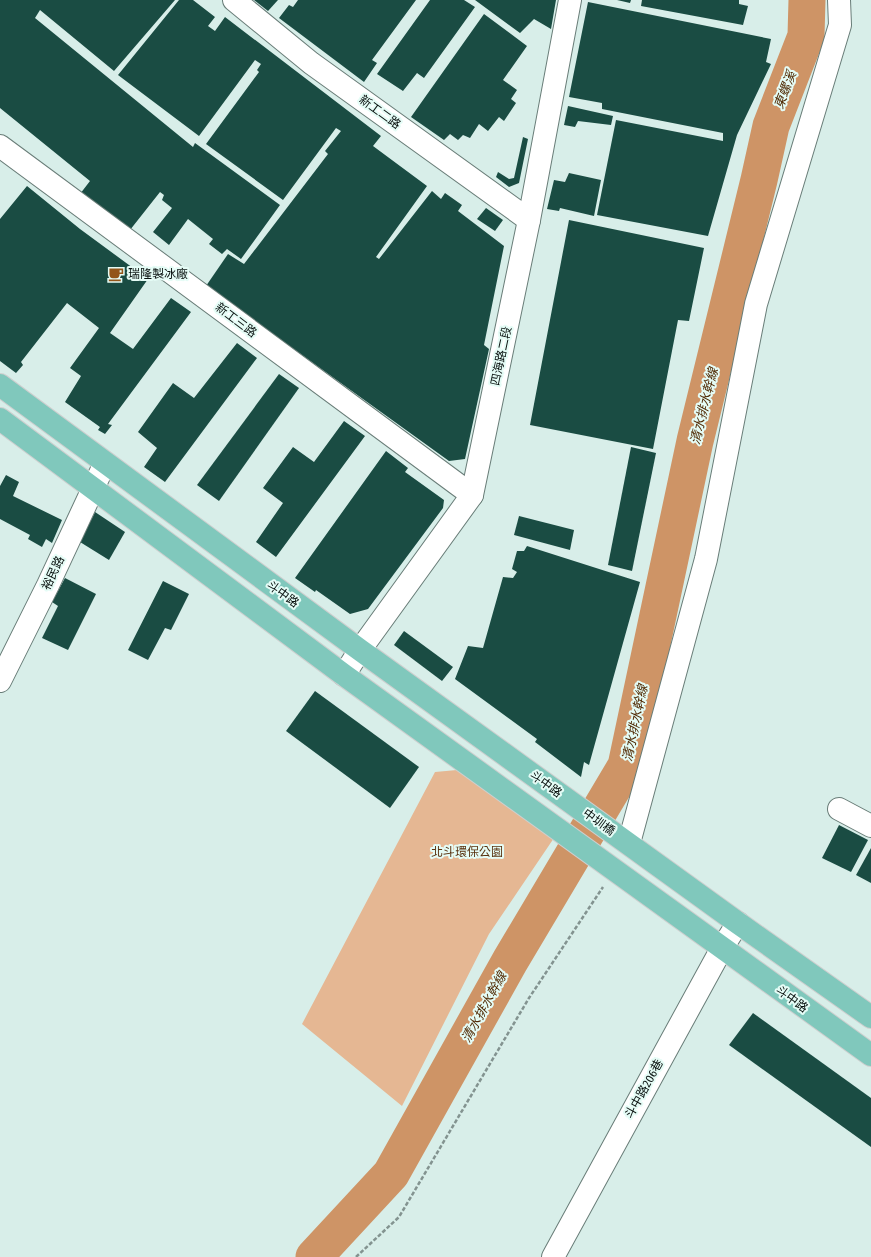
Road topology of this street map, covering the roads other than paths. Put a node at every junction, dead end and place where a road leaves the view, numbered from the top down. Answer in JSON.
{"nodes":[{"id":1,"x":234,"y":0,"type":"edge"},
{"id":2,"x":570,"y":0,"type":"edge"},
{"id":3,"x":838,"y":0,"type":"edge"},
{"id":4,"x":0,"y":146,"type":"edge"},
{"id":5,"x":529,"y":220,"type":"junction"},
{"id":6,"x":0,"y":386,"type":"edge"},
{"id":7,"x":0,"y":419,"type":"edge"},
{"id":8,"x":105,"y":463,"type":"junction"},
{"id":9,"x":92,"y":488,"type":"junction"},
{"id":10,"x":472,"y":495,"type":"junction"},
{"id":11,"x":360,"y":650,"type":"junction"},
{"id":12,"x":344,"y":675,"type":"junction"},
{"id":13,"x":0,"y":682,"type":"edge"},
{"id":14,"x":569,"y":800,"type":"joint"},
{"id":15,"x":839,"y":809,"type":"dead end"},
{"id":16,"x":871,"y":826,"type":"edge"},
{"id":17,"x":629,"y":843,"type":"junction"},
{"id":18,"x":738,"y":923,"type":"junction"},
{"id":19,"x":722,"y":948,"type":"junction"},
{"id":20,"x":871,"y":1017,"type":"edge"},
{"id":21,"x":871,"y":1055,"type":"edge"},
{"id":22,"x":553,"y":1257,"type":"edge"}],
"edges":[{"from":1,"to":5,"type":"street","name":"新工二路"},
{"from":2,"to":5,"type":"street","name":"四海路二段"},
{"from":3,"to":17,"type":"street"},
{"from":4,"to":10,"type":"street","name":"新工三路"},
{"from":5,"to":10,"type":"street","name":"四海路二段"},
{"from":6,"to":8,"type":"main road","name":"斗中路"},
{"from":7,"to":9,"type":"main road"},
{"from":8,"to":9,"type":"street","name":"裕民路"},
{"from":8,"to":11,"type":"main road","name":"斗中路"},
{"from":9,"to":12,"type":"main road"},
{"from":9,"to":13,"type":"street","name":"裕民路"},
{"from":10,"to":11,"type":"street","name":"四海路二段"},
{"from":11,"to":12,"type":"street","name":"四海路二段"},
{"from":11,"to":14,"type":"main road","name":"斗中路"},
{"from":12,"to":19,"type":"main road","name":"斗中路"},
{"from":14,"to":17,"type":"main road","name":"中圳橋"},
{"from":15,"to":16,"type":"street"},
{"from":17,"to":18,"type":"main road"},
{"from":18,"to":19,"type":"street","name":"斗中路206巷"},
{"from":18,"to":20,"type":"main road"},
{"from":19,"to":21,"type":"main road","name":"斗中路"},
{"from":19,"to":22,"type":"street","name":"斗中路206巷"}]}
